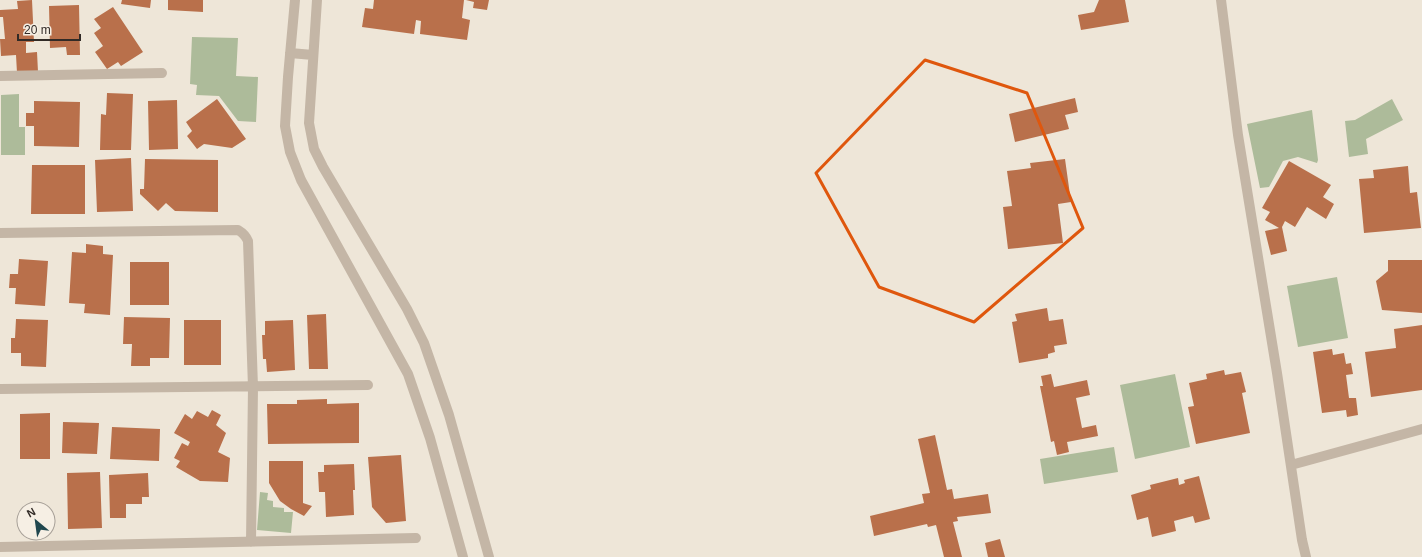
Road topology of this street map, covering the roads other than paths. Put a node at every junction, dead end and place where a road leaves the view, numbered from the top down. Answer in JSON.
{"nodes":[{"id":1,"x":294,"y":0,"type":"edge"},
{"id":2,"x":317,"y":0,"type":"edge"},
{"id":3,"x":1221,"y":0,"type":"edge"},
{"id":4,"x":290,"y":53,"type":"junction"},
{"id":5,"x":313,"y":55,"type":"junction"},
{"id":6,"x":162,"y":73,"type":"dead end"},
{"id":7,"x":0,"y":76,"type":"edge"},
{"id":8,"x":0,"y":233,"type":"edge"},
{"id":9,"x":368,"y":385,"type":"dead end"},
{"id":10,"x":253,"y":386,"type":"junction"},
{"id":11,"x":0,"y":389,"type":"edge"},
{"id":12,"x":1422,"y":429,"type":"edge"},
{"id":13,"x":1291,"y":465,"type":"junction"},
{"id":14,"x":416,"y":538,"type":"dead end"},
{"id":15,"x":251,"y":542,"type":"junction"},
{"id":16,"x":0,"y":547,"type":"edge"},
{"id":17,"x":463,"y":557,"type":"edge"},
{"id":18,"x":489,"y":557,"type":"edge"},
{"id":19,"x":1306,"y":557,"type":"edge"}],
"edges":[{"from":1,"to":4,"type":"street"},
{"from":2,"to":5,"type":"street"},
{"from":3,"to":13,"type":"street"},
{"from":4,"to":5,"type":"street"},
{"from":4,"to":17,"type":"street"},
{"from":5,"to":18,"type":"street"},
{"from":6,"to":7,"type":"street"},
{"from":8,"to":10,"type":"street"},
{"from":9,"to":10,"type":"street"},
{"from":10,"to":11,"type":"street"},
{"from":10,"to":15,"type":"street"},
{"from":12,"to":13,"type":"street"},
{"from":13,"to":19,"type":"street"},
{"from":14,"to":15,"type":"street"},
{"from":15,"to":16,"type":"street"}]}
